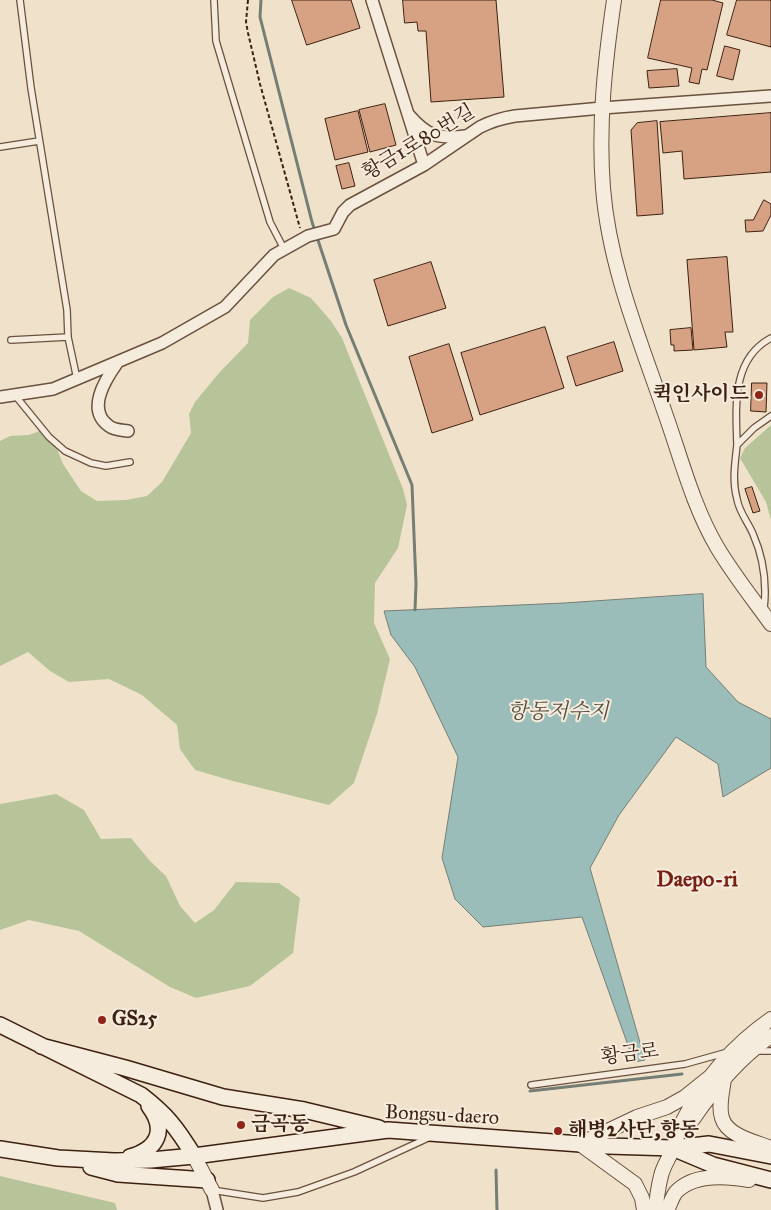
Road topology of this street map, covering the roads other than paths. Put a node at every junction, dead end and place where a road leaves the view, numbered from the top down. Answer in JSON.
{"nodes":[{"id":1,"x":20,"y":0,"type":"edge"},
{"id":2,"x":214,"y":0,"type":"edge"},
{"id":3,"x":372,"y":0,"type":"edge"},
{"id":4,"x":614,"y":0,"type":"edge"},
{"id":5,"x":771,"y":96,"type":"edge"},
{"id":6,"x":602,"y":108,"type":"junction"},
{"id":7,"x":407,"y":112,"type":"junction"},
{"id":8,"x":467,"y":136,"type":"junction"},
{"id":9,"x":39,"y":141,"type":"junction"},
{"id":10,"x":0,"y":148,"type":"edge"},
{"id":11,"x":424,"y":165,"type":"junction"},
{"id":12,"x":284,"y":249,"type":"junction"},
{"id":13,"x":68,"y":337,"type":"junction"},
{"id":14,"x":771,"y":338,"type":"edge"},
{"id":15,"x":11,"y":340,"type":"dead end"},
{"id":16,"x":118,"y":362,"type":"junction"},
{"id":17,"x":77,"y":379,"type":"junction"},
{"id":18,"x":14,"y":394,"type":"junction"},
{"id":19,"x":0,"y":397,"type":"edge"},
{"id":20,"x":771,"y":416,"type":"edge"},
{"id":21,"x":128,"y":431,"type":"dead end"},
{"id":22,"x":737,"y":446,"type":"junction"},
{"id":23,"x":130,"y":462,"type":"dead end"},
{"id":24,"x":767,"y":619,"type":"edge"},
{"id":25,"x":771,"y":1019,"type":"edge"},
{"id":26,"x":0,"y":1025,"type":"edge"},
{"id":27,"x":771,"y":1036,"type":"edge"},
{"id":28,"x":40,"y":1046,"type":"junction"},
{"id":29,"x":732,"y":1050,"type":"junction"},
{"id":30,"x":750,"y":1051,"type":"junction"},
{"id":31,"x":771,"y":1051,"type":"edge"},
{"id":32,"x":102,"y":1062,"type":"junction"},
{"id":33,"x":718,"y":1077,"type":"junction"},
{"id":34,"x":530,"y":1085,"type":"dead end"},
{"id":35,"x":141,"y":1096,"type":"junction"},
{"id":36,"x":388,"y":1130,"type":"junction"},
{"id":37,"x":436,"y":1134,"type":"junction"},
{"id":38,"x":580,"y":1144,"type":"junction"},
{"id":39,"x":673,"y":1148,"type":"junction"},
{"id":40,"x":771,"y":1148,"type":"edge"},
{"id":41,"x":0,"y":1149,"type":"edge"},
{"id":42,"x":198,"y":1155,"type":"junction"},
{"id":43,"x":771,"y":1156,"type":"edge"},
{"id":44,"x":58,"y":1158,"type":"junction"},
{"id":45,"x":114,"y":1161,"type":"junction"},
{"id":46,"x":771,"y":1182,"type":"edge"},
{"id":47,"x":210,"y":1185,"type":"junction"},
{"id":48,"x":218,"y":1210,"type":"edge"},
{"id":49,"x":644,"y":1210,"type":"edge"},
{"id":50,"x":655,"y":1210,"type":"edge"},
{"id":51,"x":667,"y":1210,"type":"edge"}],
"edges":[{"from":1,"to":9,"type":"lane"},
{"from":2,"to":12,"type":"lane"},
{"from":3,"to":7,"type":"street"},
{"from":4,"to":6,"type":"street"},
{"from":5,"to":6,"type":"street","name":"황금1로80번길"},
{"from":6,"to":8,"type":"street","name":"황금1로80번길"},
{"from":6,"to":24,"type":"street"},
{"from":7,"to":8,"type":"street"},
{"from":7,"to":11,"type":"street"},
{"from":8,"to":11,"type":"street","name":"황금1로80번길"},
{"from":9,"to":10,"type":"lane"},
{"from":9,"to":13,"type":"lane"},
{"from":11,"to":12,"type":"street","name":"황금1로80번길"},
{"from":12,"to":16,"type":"street"},
{"from":13,"to":15,"type":"lane"},
{"from":13,"to":17,"type":"lane"},
{"from":14,"to":22,"type":"lane"},
{"from":16,"to":17,"type":"street"},
{"from":16,"to":21,"type":"street"},
{"from":17,"to":18,"type":"street"},
{"from":18,"to":19,"type":"street"},
{"from":18,"to":23,"type":"lane"},
{"from":20,"to":22,"type":"lane"},
{"from":22,"to":24,"type":"lane"},
{"from":25,"to":29,"type":"street"},
{"from":26,"to":28,"type":"main road"},
{"from":27,"to":30,"type":"street"},
{"from":28,"to":32,"type":"main road"},
{"from":28,"to":35,"type":"main road"},
{"from":29,"to":33,"type":"street"},
{"from":29,"to":34,"type":"lane","name":"황금로"},
{"from":30,"to":31,"type":"lane"},
{"from":30,"to":33,"type":"street"},
{"from":32,"to":36,"type":"main road"},
{"from":32,"to":42,"type":"main road"},
{"from":33,"to":38,"type":"street"},
{"from":33,"to":39,"type":"street"},
{"from":33,"to":40,"type":"street"},
{"from":35,"to":42,"type":"main road"},
{"from":35,"to":45,"type":"main road"},
{"from":36,"to":37,"type":"main road","name":"Bongsu-daero"},
{"from":36,"to":42,"type":"main road","name":"Bongsu-daero"},
{"from":37,"to":38,"type":"main road","name":"Bongsu-daero"},
{"from":37,"to":47,"type":"lane"},
{"from":38,"to":39,"type":"main road","name":"Bongsu-daero"},
{"from":38,"to":49,"type":"street"},
{"from":39,"to":43,"type":"main road","name":"Bongsu-daero"},
{"from":39,"to":46,"type":"main road","name":"Bongsu-daero"},
{"from":39,"to":50,"type":"street"},
{"from":41,"to":44,"type":"main road","name":"Bongsu-daero"},
{"from":42,"to":45,"type":"main road","name":"Bongsu-daero"},
{"from":42,"to":47,"type":"street"},
{"from":44,"to":45,"type":"main road","name":"Bongsu-daero"},
{"from":44,"to":47,"type":"main road"},
{"from":46,"to":51,"type":"street"},
{"from":47,"to":48,"type":"street"}]}
